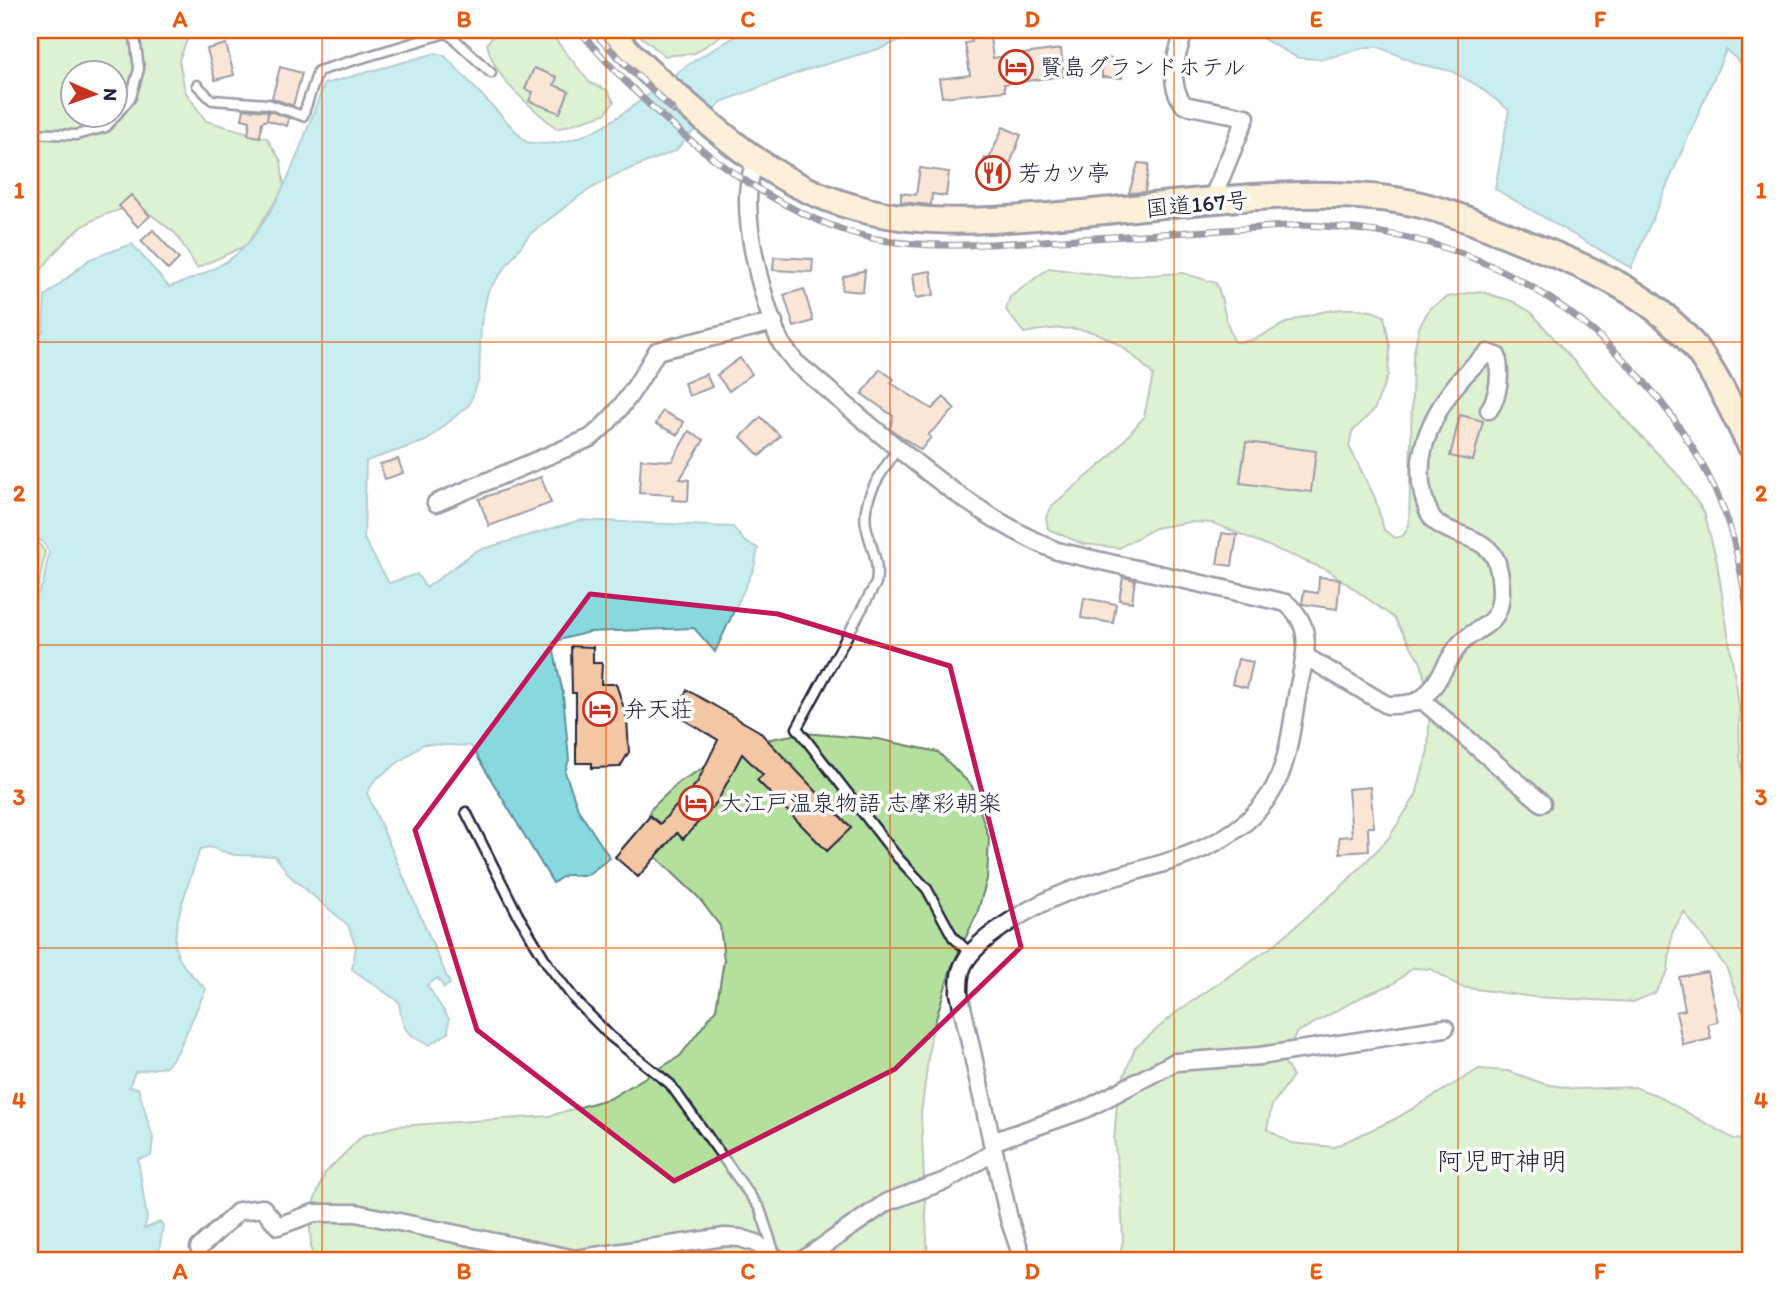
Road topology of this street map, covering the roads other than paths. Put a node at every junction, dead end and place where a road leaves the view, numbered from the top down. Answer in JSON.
{"nodes":[{"id":1,"x":134,"y":30,"type":"edge"},
{"id":2,"x":610,"y":30,"type":"edge"},
{"id":3,"x":1185,"y":30,"type":"edge"},
{"id":4,"x":453,"y":32,"type":"edge"},
{"id":5,"x":491,"y":73,"type":"dead end"},
{"id":6,"x":197,"y":85,"type":"dead end"},
{"id":7,"x":30,"y":133,"type":"edge"},
{"id":8,"x":756,"y":163,"type":"junction"},
{"id":9,"x":1211,"y":202,"type":"junction"},
{"id":10,"x":774,"y":322,"type":"junction"},
{"id":11,"x":1489,"y":410,"type":"dead end"},
{"id":12,"x":1750,"y":445,"type":"edge"},
{"id":13,"x":899,"y":446,"type":"junction"},
{"id":14,"x":436,"y":503,"type":"dead end"},
{"id":15,"x":1305,"y":656,"type":"junction"},
{"id":16,"x":1420,"y":699,"type":"junction"},
{"id":17,"x":1542,"y":803,"type":"dead end"},
{"id":18,"x":466,"y":812,"type":"dead end"},
{"id":19,"x":971,"y":954,"type":"junction"},
{"id":20,"x":1445,"y":1028,"type":"dead end"},
{"id":21,"x":993,"y":1147,"type":"junction"},
{"id":22,"x":199,"y":1248,"type":"dead end"},
{"id":23,"x":674,"y":1253,"type":"edge"},
{"id":24,"x":777,"y":1257,"type":"edge"},
{"id":25,"x":803,"y":1260,"type":"edge"},
{"id":26,"x":1023,"y":1260,"type":"edge"}],
"edges":[{"from":1,"to":7,"type":"lane"},
{"from":2,"to":8,"type":"highway","name":"国道167号"},
{"from":3,"to":9,"type":"street"},
{"from":4,"to":5,"type":"lane"},
{"from":4,"to":6,"type":"lane"},
{"from":8,"to":9,"type":"highway","name":"国道167号"},
{"from":8,"to":10,"type":"street"},
{"from":9,"to":12,"type":"highway","name":"国道167号"},
{"from":10,"to":13,"type":"street"},
{"from":10,"to":14,"type":"street"},
{"from":11,"to":16,"type":"street"},
{"from":13,"to":15,"type":"street"},
{"from":13,"to":19,"type":"lane"},
{"from":15,"to":16,"type":"street"},
{"from":15,"to":19,"type":"street"},
{"from":16,"to":17,"type":"street"},
{"from":18,"to":24,"type":"lane"},
{"from":19,"to":21,"type":"street"},
{"from":20,"to":21,"type":"street"},
{"from":21,"to":25,"type":"street"},
{"from":21,"to":26,"type":"street"},
{"from":22,"to":23,"type":"street"},
{"from":23,"to":24,"type":"street"}]}
